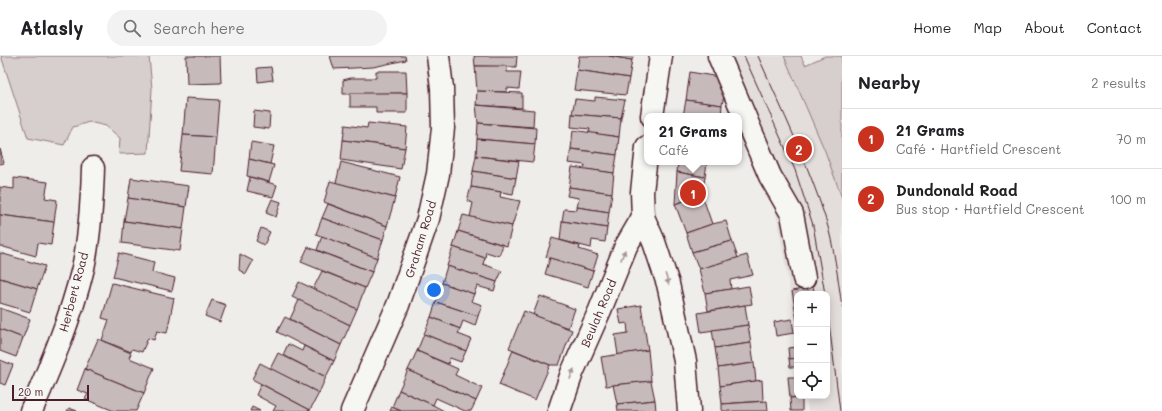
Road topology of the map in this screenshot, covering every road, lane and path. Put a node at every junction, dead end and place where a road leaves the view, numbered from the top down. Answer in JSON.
{"nodes":[{"id":1,"x":438,"y":56,"type":"edge"},
{"id":2,"x":661,"y":56,"type":"edge"},
{"id":3,"x":718,"y":56,"type":"edge"},
{"id":4,"x":652,"y":113,"type":"edge"},
{"id":5,"x":645,"y":165,"type":"edge"},
{"id":6,"x":93,"y":168,"type":"dead end"},
{"id":7,"x":643,"y":217,"type":"junction"},
{"id":8,"x":804,"y":278,"type":"dead end"},
{"id":9,"x":31,"y":411,"type":"edge"},
{"id":10,"x":352,"y":411,"type":"edge"},
{"id":11,"x":559,"y":411,"type":"edge"},
{"id":12,"x":689,"y":411,"type":"edge"}],
"edges":[{"from":1,"to":10,"type":"street","name":"Graham Road"},
{"from":2,"to":4,"type":"street"},
{"from":3,"to":8,"type":"street"},
{"from":5,"to":7,"type":"street"},
{"from":6,"to":9,"type":"street","name":"Herbert Road"},
{"from":11,"to":7,"type":"street","name":"Beulah Road","one_way":true},
{"from":7,"to":12,"type":"street","one_way":true}]}
